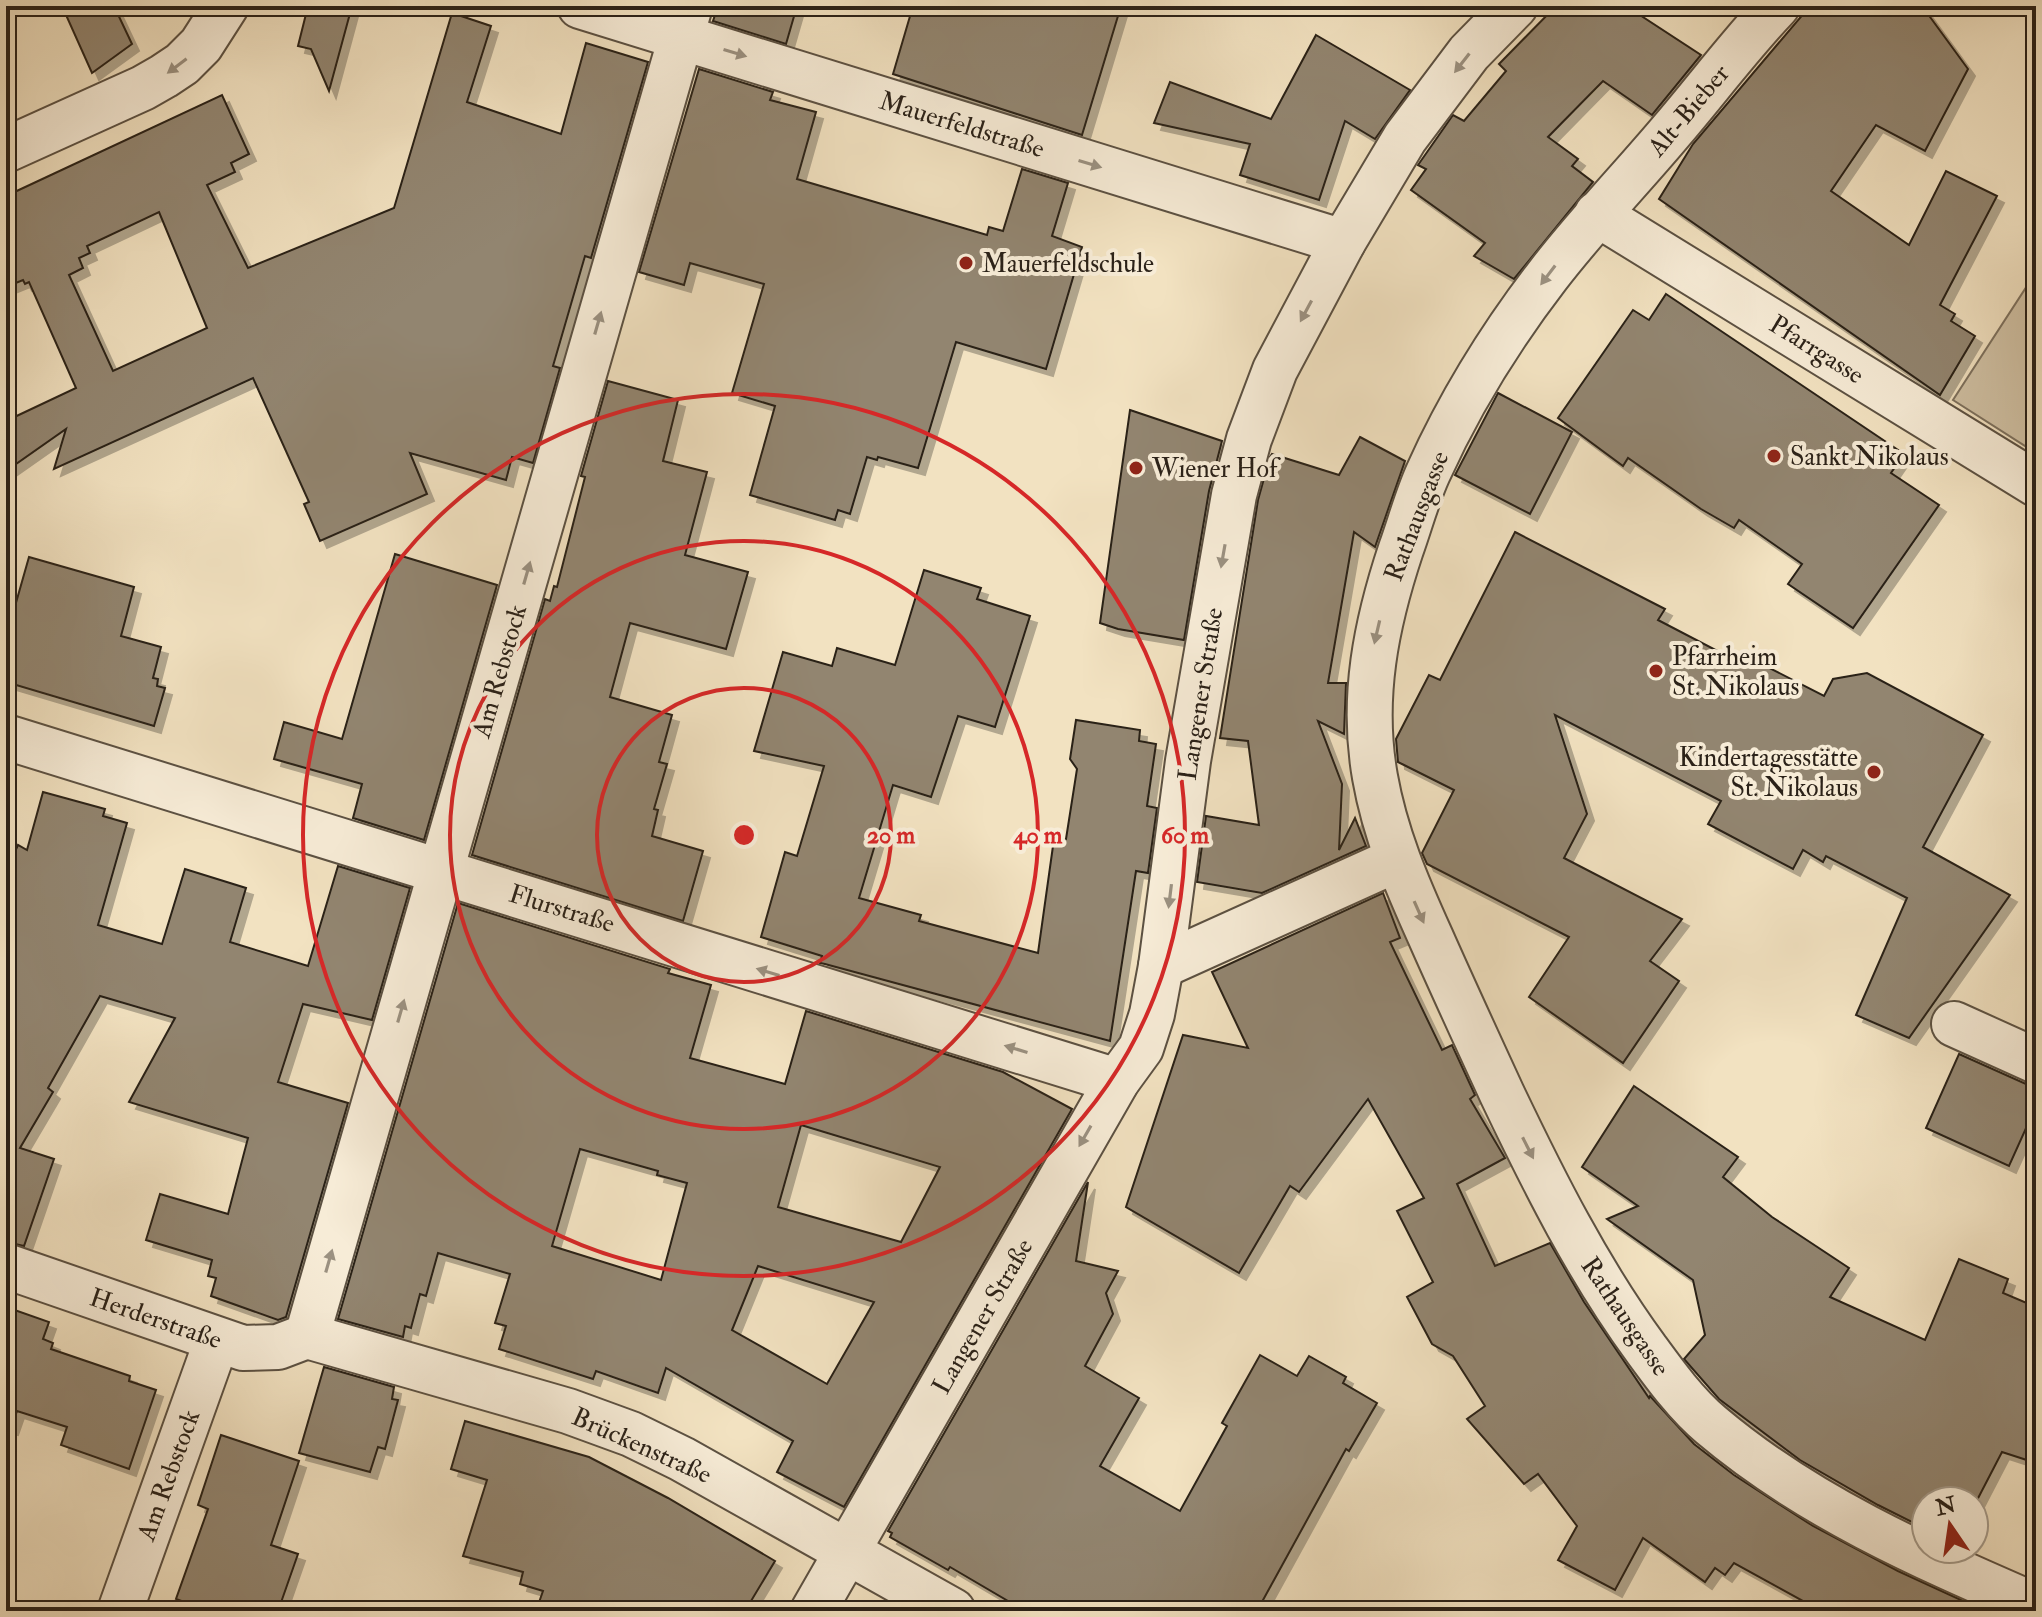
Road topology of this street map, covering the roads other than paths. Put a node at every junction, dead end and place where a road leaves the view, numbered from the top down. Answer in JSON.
{"nodes":[{"id":1,"x":226,"y":6,"type":"edge"},
{"id":2,"x":580,"y":6,"type":"edge"},
{"id":3,"x":1515,"y":6,"type":"edge"},
{"id":4,"x":1777,"y":6,"type":"edge"},
{"id":5,"x":685,"y":21,"type":"edge"},
{"id":6,"x":6,"y":150,"type":"edge"},
{"id":7,"x":1597,"y":214,"type":"junction"},
{"id":8,"x":1343,"y":242,"type":"junction"},
{"id":9,"x":2036,"y":484,"type":"edge"},
{"id":10,"x":6,"y":737,"type":"edge"},
{"id":11,"x":1396,"y":860,"type":"junction"},
{"id":12,"x":441,"y":871,"type":"junction"},
{"id":13,"x":1161,"y":966,"type":"junction"},
{"id":14,"x":1954,"y":1024,"type":"dead end"},
{"id":15,"x":2036,"y":1061,"type":"edge"},
{"id":16,"x":1117,"y":1081,"type":"junction"},
{"id":17,"x":6,"y":1266,"type":"edge"},
{"id":18,"x":307,"y":1336,"type":"junction"},
{"id":19,"x":217,"y":1340,"type":"junction"},
{"id":20,"x":846,"y":1552,"type":"junction"},
{"id":21,"x":2036,"y":1606,"type":"edge"},
{"id":22,"x":120,"y":1611,"type":"edge"},
{"id":23,"x":813,"y":1611,"type":"edge"},
{"id":24,"x":953,"y":1611,"type":"edge"}],
"edges":[{"from":1,"to":6,"type":"street","one_way":true},
{"from":2,"to":5,"type":"street","name":"Mauerfeldstraße"},
{"from":3,"to":8,"type":"street","name":"Langener Straße","one_way":true},
{"from":4,"to":7,"type":"street","name":"Alt-Bieber"},
{"from":5,"to":8,"type":"street","name":"Mauerfeldstraße","one_way":true},
{"from":12,"to":5,"type":"street","name":"Am Rebstock","one_way":true},
{"from":7,"to":9,"type":"street","name":"Pfarrgasse"},
{"from":7,"to":11,"type":"street","name":"Rathausgasse","one_way":true},
{"from":8,"to":13,"type":"street","name":"Langener Straße","one_way":true},
{"from":10,"to":12,"type":"street","name":"Flurstraße"},
{"from":11,"to":13,"type":"street"},
{"from":11,"to":21,"type":"street","name":"Rathausgasse","one_way":true},
{"from":16,"to":12,"type":"street","name":"Flurstraße","one_way":true},
{"from":18,"to":12,"type":"street","name":"Am Rebstock","one_way":true},
{"from":13,"to":16,"type":"street","name":"Langener Straße"},
{"from":14,"to":15,"type":"street"},
{"from":16,"to":20,"type":"street","name":"Langener Straße","one_way":true},
{"from":17,"to":19,"type":"street","name":"Herderstraße"},
{"from":18,"to":19,"type":"street","name":"Herderstraße"},
{"from":18,"to":20,"type":"street","name":"Brückenstraße"},
{"from":19,"to":22,"type":"street","name":"Am Rebstock"},
{"from":20,"to":23,"type":"street","name":"Langener Straße"},
{"from":20,"to":24,"type":"street","name":"Brückenstraße"}]}
